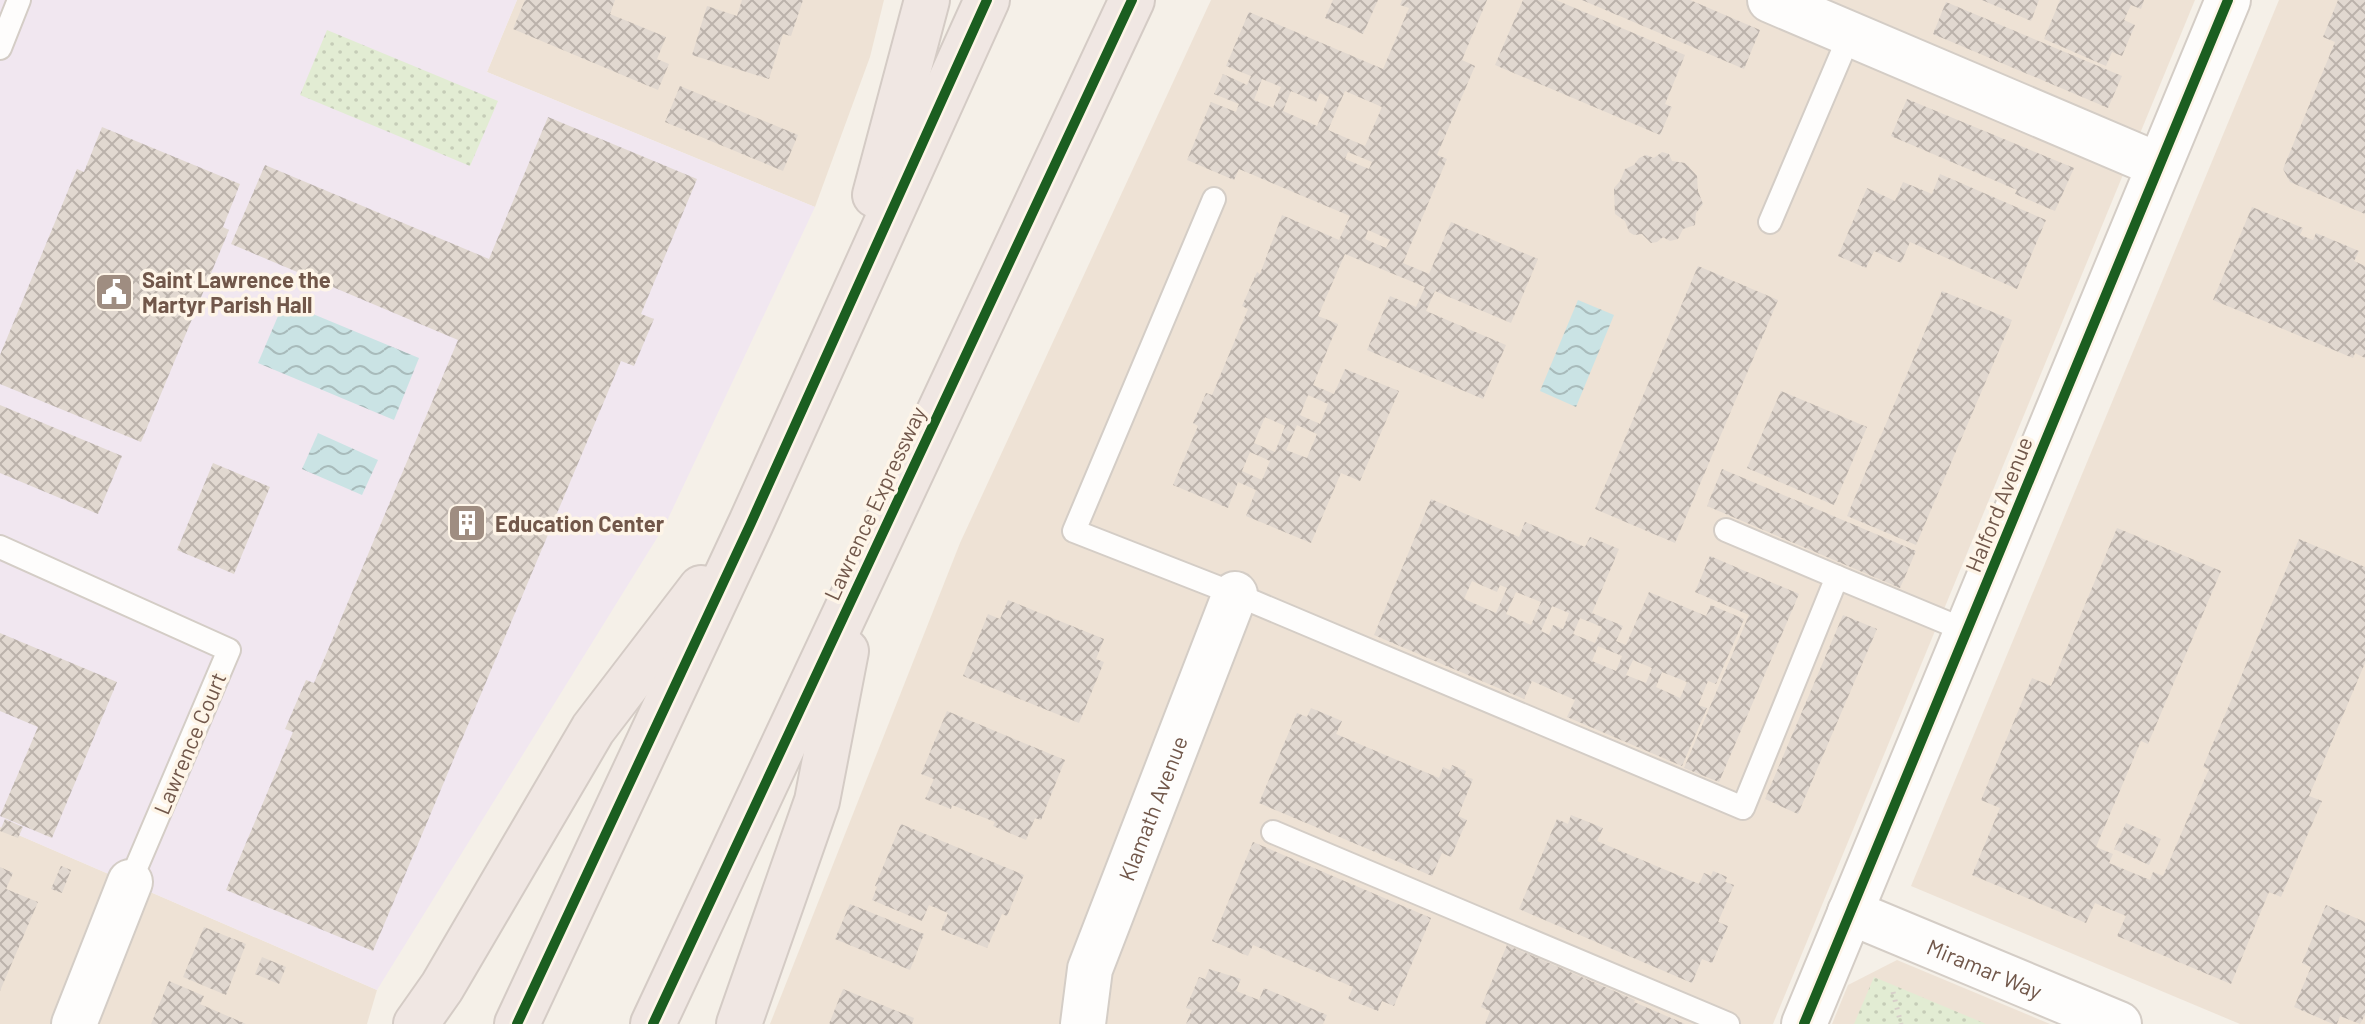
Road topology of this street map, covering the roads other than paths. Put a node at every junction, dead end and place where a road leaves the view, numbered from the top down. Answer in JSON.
{"nodes":[{"id":1,"x":19,"y":0,"type":"edge"},
{"id":2,"x":927,"y":0,"type":"edge"},
{"id":3,"x":987,"y":0,"type":"edge"},
{"id":4,"x":1132,"y":0,"type":"edge"},
{"id":5,"x":1770,"y":0,"type":"edge"},
{"id":6,"x":2228,"y":0,"type":"edge"},
{"id":7,"x":1850,"y":34,"type":"junction"},
{"id":8,"x":0,"y":48,"type":"edge"},
{"id":9,"x":2158,"y":165,"type":"junction"},
{"id":10,"x":1214,"y":199,"type":"dead end"},
{"id":11,"x":1770,"y":222,"type":"dead end"},
{"id":12,"x":843,"y":315,"type":"junction"},
{"id":13,"x":751,"y":523,"type":"junction"},
{"id":14,"x":1726,"y":530,"type":"dead end"},
{"id":15,"x":0,"y":547,"type":"edge"},
{"id":16,"x":1837,"y":577,"type":"junction"},
{"id":17,"x":860,"y":581,"type":"junction"},
{"id":18,"x":1235,"y":594,"type":"junction"},
{"id":19,"x":1967,"y":631,"type":"junction"},
{"id":20,"x":1273,"y":832,"type":"dead end"},
{"id":21,"x":130,"y":882,"type":"joint"},
{"id":22,"x":1850,"y":912,"type":"junction"},
{"id":23,"x":74,"y":1024,"type":"edge"},
{"id":24,"x":416,"y":1024,"type":"edge"},
{"id":25,"x":517,"y":1024,"type":"edge"},
{"id":26,"x":653,"y":1024,"type":"edge"},
{"id":27,"x":739,"y":1024,"type":"edge"},
{"id":28,"x":1083,"y":1024,"type":"edge"},
{"id":29,"x":1728,"y":1024,"type":"edge"},
{"id":30,"x":1804,"y":1024,"type":"edge"},
{"id":31,"x":2119,"y":1024,"type":"edge"}],
"edges":[{"from":1,"to":8,"type":"lane"},
{"from":2,"to":12,"type":"highway"},
{"from":3,"to":12,"type":"highway"},
{"from":4,"to":17,"type":"highway","name":"Lawrence Expressway"},
{"from":5,"to":7,"type":"street"},
{"from":6,"to":9,"type":"street","name":"Halford Avenue"},
{"from":7,"to":9,"type":"street"},
{"from":7,"to":11,"type":"lane"},
{"from":9,"to":19,"type":"street","name":"Halford Avenue"},
{"from":10,"to":18,"type":"lane"},
{"from":12,"to":13,"type":"highway"},
{"from":13,"to":24,"type":"highway"},
{"from":13,"to":25,"type":"highway"},
{"from":14,"to":16,"type":"lane"},
{"from":15,"to":21,"type":"lane","name":"Lawrence Court"},
{"from":16,"to":18,"type":"lane"},
{"from":16,"to":19,"type":"lane"},
{"from":17,"to":26,"type":"highway","name":"Lawrence Expressway"},
{"from":17,"to":27,"type":"highway"},
{"from":18,"to":28,"type":"street","name":"Klamath Avenue"},
{"from":19,"to":22,"type":"street","name":"Halford Avenue"},
{"from":20,"to":29,"type":"lane"},
{"from":21,"to":23,"type":"street","name":"Lawrence Court"},
{"from":22,"to":30,"type":"street","name":"Halford Avenue"},
{"from":22,"to":31,"type":"street","name":"Miramar Way"}]}
